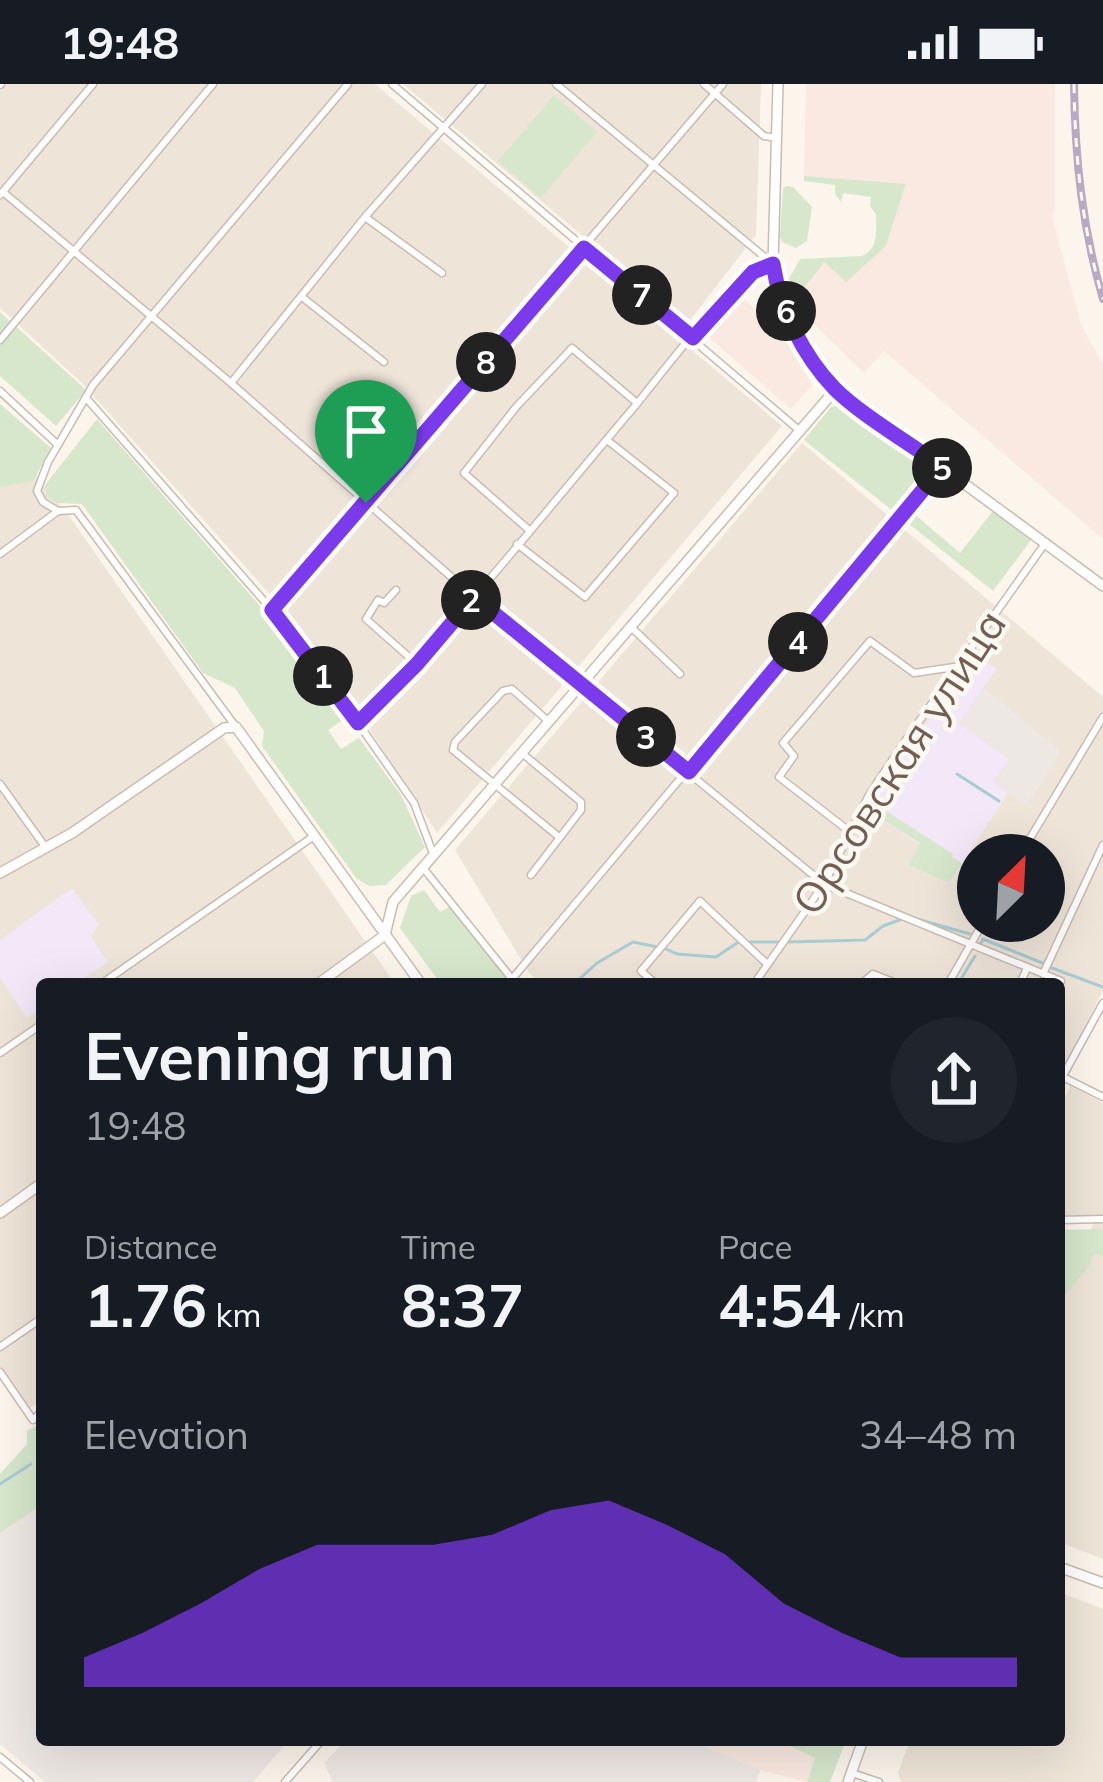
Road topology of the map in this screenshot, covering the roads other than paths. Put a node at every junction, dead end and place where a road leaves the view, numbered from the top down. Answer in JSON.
{"nodes":[{"id":1,"x":93,"y":84,"type":"edge"},
{"id":2,"x":213,"y":84,"type":"edge"},
{"id":3,"x":348,"y":84,"type":"edge"},
{"id":4,"x":392,"y":84,"type":"edge"},
{"id":5,"x":482,"y":84,"type":"edge"},
{"id":6,"x":556,"y":84,"type":"edge"},
{"id":7,"x":704,"y":84,"type":"edge"},
{"id":8,"x":723,"y":84,"type":"edge"},
{"id":9,"x":778,"y":84,"type":"edge"},
{"id":10,"x":715,"y":93,"type":"junction"},
{"id":11,"x":445,"y":128,"type":"junction"},
{"id":12,"x":777,"y":138,"type":"junction"},
{"id":13,"x":653,"y":166,"type":"junction"},
{"id":14,"x":2,"y":194,"type":"edge"},
{"id":15,"x":365,"y":217,"type":"junction"},
{"id":16,"x":584,"y":248,"type":"junction"},
{"id":17,"x":72,"y":251,"type":"junction"},
{"id":18,"x":773,"y":264,"type":"junction"},
{"id":19,"x":442,"y":273,"type":"dead end"},
{"id":20,"x":302,"y":297,"type":"junction"},
{"id":21,"x":152,"y":319,"type":"junction"},
{"id":22,"x":693,"y":338,"type":"junction"},
{"id":23,"x":0,"y":340,"type":"edge"},
{"id":24,"x":383,"y":362,"type":"dead end"},
{"id":25,"x":231,"y":383,"type":"junction"},
{"id":26,"x":836,"y":389,"type":"junction"},
{"id":27,"x":0,"y":391,"type":"edge"},
{"id":28,"x":87,"y":399,"type":"junction"},
{"id":29,"x":638,"y":403,"type":"junction"},
{"id":30,"x":800,"y":431,"type":"junction"},
{"id":31,"x":606,"y":440,"type":"junction"},
{"id":32,"x":58,"y":445,"type":"junction"},
{"id":33,"x":942,"y":467,"type":"junction"},
{"id":34,"x":366,"y":503,"type":"junction"},
{"id":35,"x":58,"y":511,"type":"junction"},
{"id":36,"x":529,"y":530,"type":"junction"},
{"id":37,"x":1046,"y":542,"type":"junction"},
{"id":38,"x":517,"y":544,"type":"junction"},
{"id":39,"x":0,"y":554,"type":"edge"},
{"id":40,"x":1103,"y":586,"type":"edge"},
{"id":41,"x":396,"y":590,"type":"dead end"},
{"id":42,"x":474,"y":597,"type":"junction"},
{"id":43,"x":272,"y":610,"type":"junction"},
{"id":44,"x":629,"y":625,"type":"junction"},
{"id":45,"x":417,"y":664,"type":"junction"},
{"id":46,"x":954,"y":667,"type":"junction"},
{"id":47,"x":680,"y":674,"type":"dead end"},
{"id":48,"x":579,"y":682,"type":"junction"},
{"id":49,"x":1103,"y":717,"type":"edge"},
{"id":50,"x":547,"y":720,"type":"junction"},
{"id":51,"x":358,"y":723,"type":"junction"},
{"id":52,"x":236,"y":727,"type":"junction"},
{"id":53,"x":520,"y":752,"type":"junction"},
{"id":54,"x":689,"y":772,"type":"junction"},
{"id":55,"x":0,"y":784,"type":"edge"},
{"id":56,"x":492,"y":785,"type":"junction"},
{"id":57,"x":849,"y":830,"type":"junction"},
{"id":58,"x":1032,"y":834,"type":"edge"},
{"id":59,"x":314,"y":836,"type":"junction"},
{"id":60,"x":559,"y":837,"type":"junction"},
{"id":61,"x":1103,"y":844,"type":"edge"},
{"id":62,"x":46,"y":848,"type":"junction"},
{"id":63,"x":434,"y":856,"type":"junction"},
{"id":64,"x":424,"y":869,"type":"junction"},
{"id":65,"x":0,"y":873,"type":"edge"},
{"id":66,"x":531,"y":875,"type":"dead end"},
{"id":67,"x":824,"y":884,"type":"junction"},
{"id":68,"x":393,"y":902,"type":"junction"},
{"id":69,"x":363,"y":905,"type":"junction"},
{"id":70,"x":385,"y":935,"type":"junction"},
{"id":71,"x":972,"y":942,"type":"edge"},
{"id":72,"x":970,"y":946,"type":"junction"},
{"id":73,"x":766,"y":963,"type":"junction"},
{"id":74,"x":1027,"y":968,"type":"junction"},
{"id":75,"x":1043,"y":974,"type":"junction"},
{"id":76,"x":110,"y":978,"type":"edge"},
{"id":77,"x":326,"y":978,"type":"edge"},
{"id":78,"x":417,"y":978,"type":"edge"},
{"id":79,"x":512,"y":978,"type":"edge"},
{"id":80,"x":517,"y":978,"type":"edge"},
{"id":81,"x":649,"y":978,"type":"edge"},
{"id":82,"x":757,"y":978,"type":"edge"},
{"id":83,"x":951,"y":978,"type":"edge"},
{"id":84,"x":1023,"y":978,"type":"edge"},
{"id":85,"x":1052,"y":978,"type":"edge"},
{"id":86,"x":1103,"y":1003,"type":"edge"},
{"id":87,"x":36,"y":1028,"type":"edge"},
{"id":88,"x":0,"y":1053,"type":"edge"},
{"id":89,"x":1065,"y":1073,"type":"edge"},
{"id":90,"x":1065,"y":1082,"type":"edge"},
{"id":91,"x":1103,"y":1097,"type":"edge"},
{"id":92,"x":36,"y":1187,"type":"edge"},
{"id":93,"x":0,"y":1213,"type":"edge"},
{"id":94,"x":1103,"y":1219,"type":"edge"},
{"id":95,"x":1065,"y":1220,"type":"edge"},
{"id":96,"x":36,"y":1322,"type":"edge"},
{"id":97,"x":0,"y":1347,"type":"edge"},
{"id":98,"x":0,"y":1372,"type":"edge"},
{"id":99,"x":36,"y":1417,"type":"edge"},
{"id":100,"x":1065,"y":1570,"type":"edge"},
{"id":101,"x":1103,"y":1583,"type":"edge"},
{"id":102,"x":317,"y":1746,"type":"edge"},
{"id":103,"x":861,"y":1746,"type":"edge"},
{"id":104,"x":0,"y":1756,"type":"edge"},
{"id":105,"x":850,"y":1777,"type":"edge"},
{"id":106,"x":30,"y":1782,"type":"edge"},
{"id":107,"x":285,"y":1782,"type":"edge"},
{"id":108,"x":879,"y":1782,"type":"edge"}],
"edges":[{"from":1,"to":14,"type":"street"},
{"from":2,"to":17,"type":"street"},
{"from":3,"to":21,"type":"street"},
{"from":4,"to":11,"type":"street"},
{"from":5,"to":11,"type":"street"},
{"from":6,"to":13,"type":"street"},
{"from":7,"to":10,"type":"street"},
{"from":8,"to":10,"type":"street"},
{"from":9,"to":12,"type":"main road"},
{"from":10,"to":12,"type":"street"},
{"from":10,"to":13,"type":"street"},
{"from":11,"to":15,"type":"street"},
{"from":11,"to":16,"type":"street"},
{"from":12,"to":18,"type":"main road"},
{"from":13,"to":16,"type":"street"},
{"from":13,"to":18,"type":"street"},
{"from":14,"to":17,"type":"street"},
{"from":15,"to":19,"type":"street"},
{"from":15,"to":20,"type":"street"},
{"from":16,"to":22,"type":"street"},
{"from":16,"to":34,"type":"street"},
{"from":17,"to":21,"type":"street"},
{"from":17,"to":23,"type":"street"},
{"from":18,"to":22,"type":"street"},
{"from":18,"to":26,"type":"main road"},
{"from":20,"to":24,"type":"street"},
{"from":20,"to":25,"type":"street"},
{"from":21,"to":25,"type":"street"},
{"from":21,"to":28,"type":"street"},
{"from":22,"to":29,"type":"street"},
{"from":22,"to":30,"type":"street"},
{"from":25,"to":34,"type":"street"},
{"from":26,"to":30,"type":"main road"},
{"from":26,"to":33,"type":"main road"},
{"from":27,"to":32,"type":"street"},
{"from":28,"to":32,"type":"street"},
{"from":28,"to":43,"type":"street"},
{"from":29,"to":31,"type":"street"},
{"from":29,"to":36,"type":"street"},
{"from":30,"to":44,"type":"main road"},
{"from":31,"to":36,"type":"street"},
{"from":31,"to":38,"type":"street"},
{"from":32,"to":35,"type":"street"},
{"from":33,"to":37,"type":"main road"},
{"from":33,"to":54,"type":"street"},
{"from":34,"to":42,"type":"street"},
{"from":34,"to":43,"type":"street"},
{"from":35,"to":39,"type":"street"},
{"from":35,"to":52,"type":"street"},
{"from":36,"to":38,"type":"street"},
{"from":37,"to":40,"type":"main road"},
{"from":37,"to":46,"type":"street","name":"Орсовская улица"},
{"from":38,"to":42,"type":"street"},
{"from":41,"to":45,"type":"street"},
{"from":42,"to":45,"type":"street"},
{"from":42,"to":48,"type":"street"},
{"from":43,"to":51,"type":"street"},
{"from":44,"to":47,"type":"street"},
{"from":44,"to":48,"type":"main road"},
{"from":45,"to":51,"type":"street"},
{"from":46,"to":57,"type":"street","name":"Орсовская улица"},
{"from":46,"to":57,"type":"street"},
{"from":48,"to":50,"type":"main road"},
{"from":48,"to":54,"type":"street"},
{"from":49,"to":58,"type":"street"},
{"from":50,"to":53,"type":"main road"},
{"from":50,"to":56,"type":"street"},
{"from":51,"to":63,"type":"street"},
{"from":52,"to":59,"type":"main road"},
{"from":52,"to":62,"type":"main road"},
{"from":53,"to":56,"type":"main road"},
{"from":53,"to":60,"type":"street"},
{"from":54,"to":67,"type":"street"},
{"from":54,"to":80,"type":"street"},
{"from":55,"to":62,"type":"street"},
{"from":56,"to":60,"type":"street"},
{"from":56,"to":63,"type":"main road"},
{"from":57,"to":67,"type":"street","name":"Орсовская улица"},
{"from":59,"to":69,"type":"main road"},
{"from":59,"to":76,"type":"street"},
{"from":60,"to":66,"type":"street"},
{"from":61,"to":75,"type":"street"},
{"from":62,"to":65,"type":"main road"},
{"from":63,"to":64,"type":"main road"},
{"from":64,"to":68,"type":"main road"},
{"from":64,"to":79,"type":"street"},
{"from":67,"to":72,"type":"street"},
{"from":67,"to":73,"type":"street","name":"Орсовская улица"},
{"from":68,"to":69,"type":"main road"},
{"from":68,"to":70,"type":"main road"},
{"from":69,"to":70,"type":"main road"},
{"from":70,"to":77,"type":"main road"},
{"from":70,"to":78,"type":"main road"},
{"from":71,"to":72,"type":"street"},
{"from":72,"to":74,"type":"street"},
{"from":72,"to":83,"type":"street"},
{"from":73,"to":81,"type":"street"},
{"from":73,"to":82,"type":"street","name":"Орсовская улица"},
{"from":74,"to":75,"type":"street"},
{"from":74,"to":84,"type":"street"},
{"from":75,"to":85,"type":"street"},
{"from":86,"to":89,"type":"street"},
{"from":87,"to":88,"type":"street"},
{"from":90,"to":91,"type":"street"},
{"from":92,"to":93,"type":"main road"},
{"from":94,"to":95,"type":"street"},
{"from":96,"to":97,"type":"street"},
{"from":98,"to":99,"type":"street"},
{"from":100,"to":101,"type":"main road"},
{"from":102,"to":107,"type":"street"},
{"from":103,"to":105,"type":"main road"},
{"from":104,"to":106,"type":"street"},
{"from":105,"to":108,"type":"street"}]}
